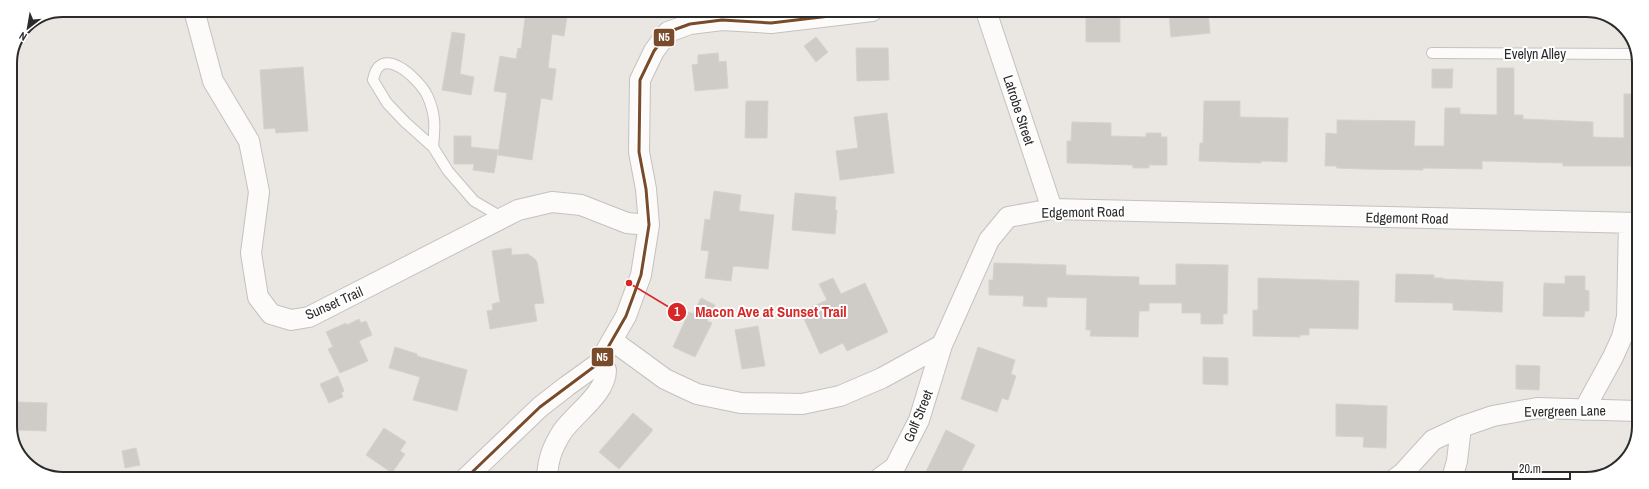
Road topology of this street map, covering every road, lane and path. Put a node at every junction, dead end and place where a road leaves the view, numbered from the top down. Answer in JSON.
{"nodes":[{"id":1,"x":196,"y":17,"type":"edge"},
{"id":2,"x":822,"y":17,"type":"edge"},
{"id":3,"x":988,"y":17,"type":"edge"},
{"id":4,"x":1432,"y":53,"type":"dead end"},
{"id":5,"x":1631,"y":54,"type":"edge"},
{"id":6,"x":433,"y":147,"type":"junction"},
{"id":7,"x":1052,"y":209,"type":"junction"},
{"id":8,"x":503,"y":218,"type":"junction"},
{"id":9,"x":1632,"y":223,"type":"edge"},
{"id":10,"x":648,"y":225,"type":"junction"},
{"id":11,"x":1632,"y":250,"type":"edge"},
{"id":12,"x":613,"y":341,"type":"junction"},
{"id":13,"x":942,"y":345,"type":"junction"},
{"id":14,"x":598,"y":363,"type":"junction"},
{"id":15,"x":1584,"y":410,"type":"junction"},
{"id":16,"x":1632,"y":411,"type":"edge"},
{"id":17,"x":1461,"y":427,"type":"junction"},
{"id":18,"x":472,"y":472,"type":"edge"},
{"id":19,"x":547,"y":472,"type":"edge"},
{"id":20,"x":888,"y":472,"type":"edge"},
{"id":21,"x":1403,"y":472,"type":"edge"},
{"id":22,"x":1454,"y":472,"type":"edge"}],
"edges":[{"from":1,"to":8,"type":"street","name":"Sunset Trail"},
{"from":2,"to":10,"type":"street"},
{"from":3,"to":7,"type":"street","name":"Latrobe Street"},
{"from":4,"to":5,"type":"lane","name":"Evelyn Alley"},
{"from":6,"to":6,"type":"lane"},
{"from":6,"to":8,"type":"lane"},
{"from":7,"to":9,"type":"street","name":"Edgemont Road"},
{"from":7,"to":13,"type":"street","name":"Edgemont Road"},
{"from":8,"to":10,"type":"street","name":"Sunset Trail"},
{"from":10,"to":12,"type":"street"},
{"from":11,"to":15,"type":"street"},
{"from":12,"to":13,"type":"street"},
{"from":12,"to":14,"type":"street"},
{"from":13,"to":20,"type":"street","name":"Golf Street"},
{"from":14,"to":18,"type":"street"},
{"from":14,"to":19,"type":"street"},
{"from":15,"to":16,"type":"street","name":"Evergreen Lane"},
{"from":15,"to":17,"type":"street","name":"Evergreen Lane"},
{"from":17,"to":21,"type":"street","name":"Evergreen Lane"},
{"from":17,"to":22,"type":"street"}]}
